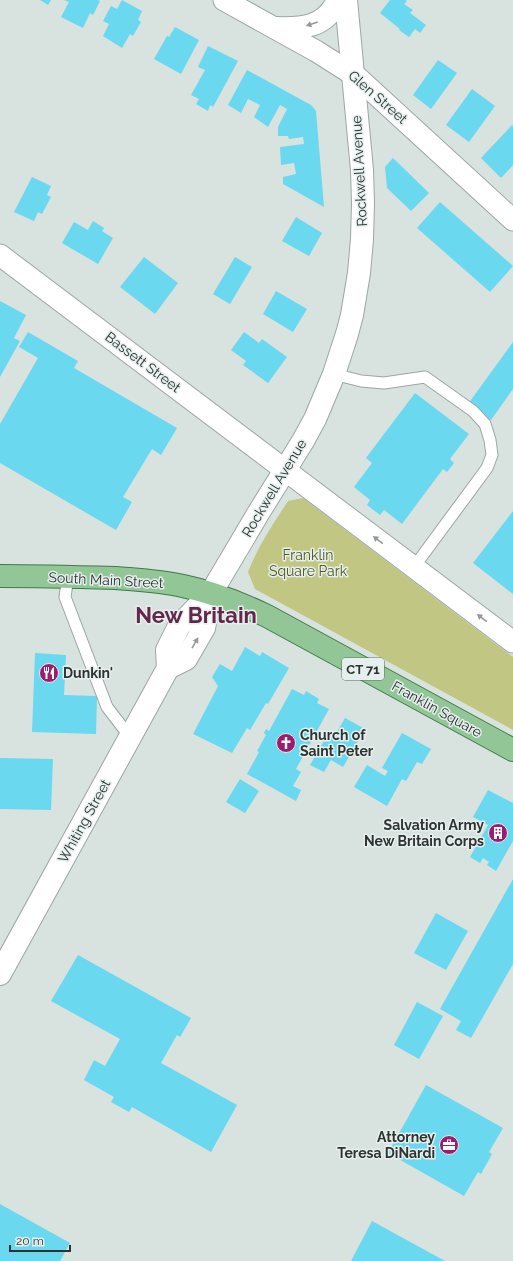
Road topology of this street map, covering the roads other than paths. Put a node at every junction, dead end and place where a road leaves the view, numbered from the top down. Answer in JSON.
{"nodes":[{"id":1,"x":224,"y":0,"type":"edge"},
{"id":2,"x":338,"y":0,"type":"edge"},
{"id":3,"x":346,"y":0,"type":"edge"},
{"id":4,"x":276,"y":28,"type":"junction"},
{"id":5,"x":353,"y":74,"type":"junction"},
{"id":6,"x":513,"y":220,"type":"edge"},
{"id":7,"x":0,"y":255,"type":"edge"},
{"id":8,"x":334,"y":374,"type":"junction"},
{"id":9,"x":285,"y":470,"type":"junction"},
{"id":10,"x":414,"y":567,"type":"junction"},
{"id":11,"x":0,"y":576,"type":"edge"},
{"id":12,"x":68,"y":577,"type":"junction"},
{"id":13,"x":211,"y":593,"type":"junction"},
{"id":14,"x":513,"y":642,"type":"edge"},
{"id":15,"x":130,"y":738,"type":"junction"},
{"id":16,"x":513,"y":750,"type":"edge"},
{"id":17,"x":0,"y":974,"type":"edge"}],
"edges":[{"from":1,"to":4,"type":"street","name":"Glen Street"},
{"from":2,"to":4,"type":"street","one_way":true},
{"from":3,"to":5,"type":"street","name":"Rockwell Avenue"},
{"from":4,"to":5,"type":"street","name":"Glen Street"},
{"from":5,"to":6,"type":"street","name":"Glen Street"},
{"from":5,"to":8,"type":"street","name":"Rockwell Avenue"},
{"from":7,"to":9,"type":"street","name":"Bassett Street"},
{"from":8,"to":9,"type":"street","name":"Rockwell Avenue"},
{"from":8,"to":10,"type":"lane"},
{"from":10,"to":9,"type":"street","one_way":true},
{"from":9,"to":13,"type":"street","name":"Rockwell Avenue"},
{"from":14,"to":10,"type":"street","one_way":true},
{"from":11,"to":12,"type":"main road","name":"South Main Street","number":"CT 71"},
{"from":12,"to":13,"type":"main road","name":"South Main Street","number":"CT 71"},
{"from":12,"to":15,"type":"lane"},
{"from":13,"to":15,"type":"street","name":"Whiting Street"},
{"from":13,"to":16,"type":"main road","name":"Franklin Square","number":"CT 71"},
{"from":15,"to":17,"type":"street","name":"Whiting Street"}]}
